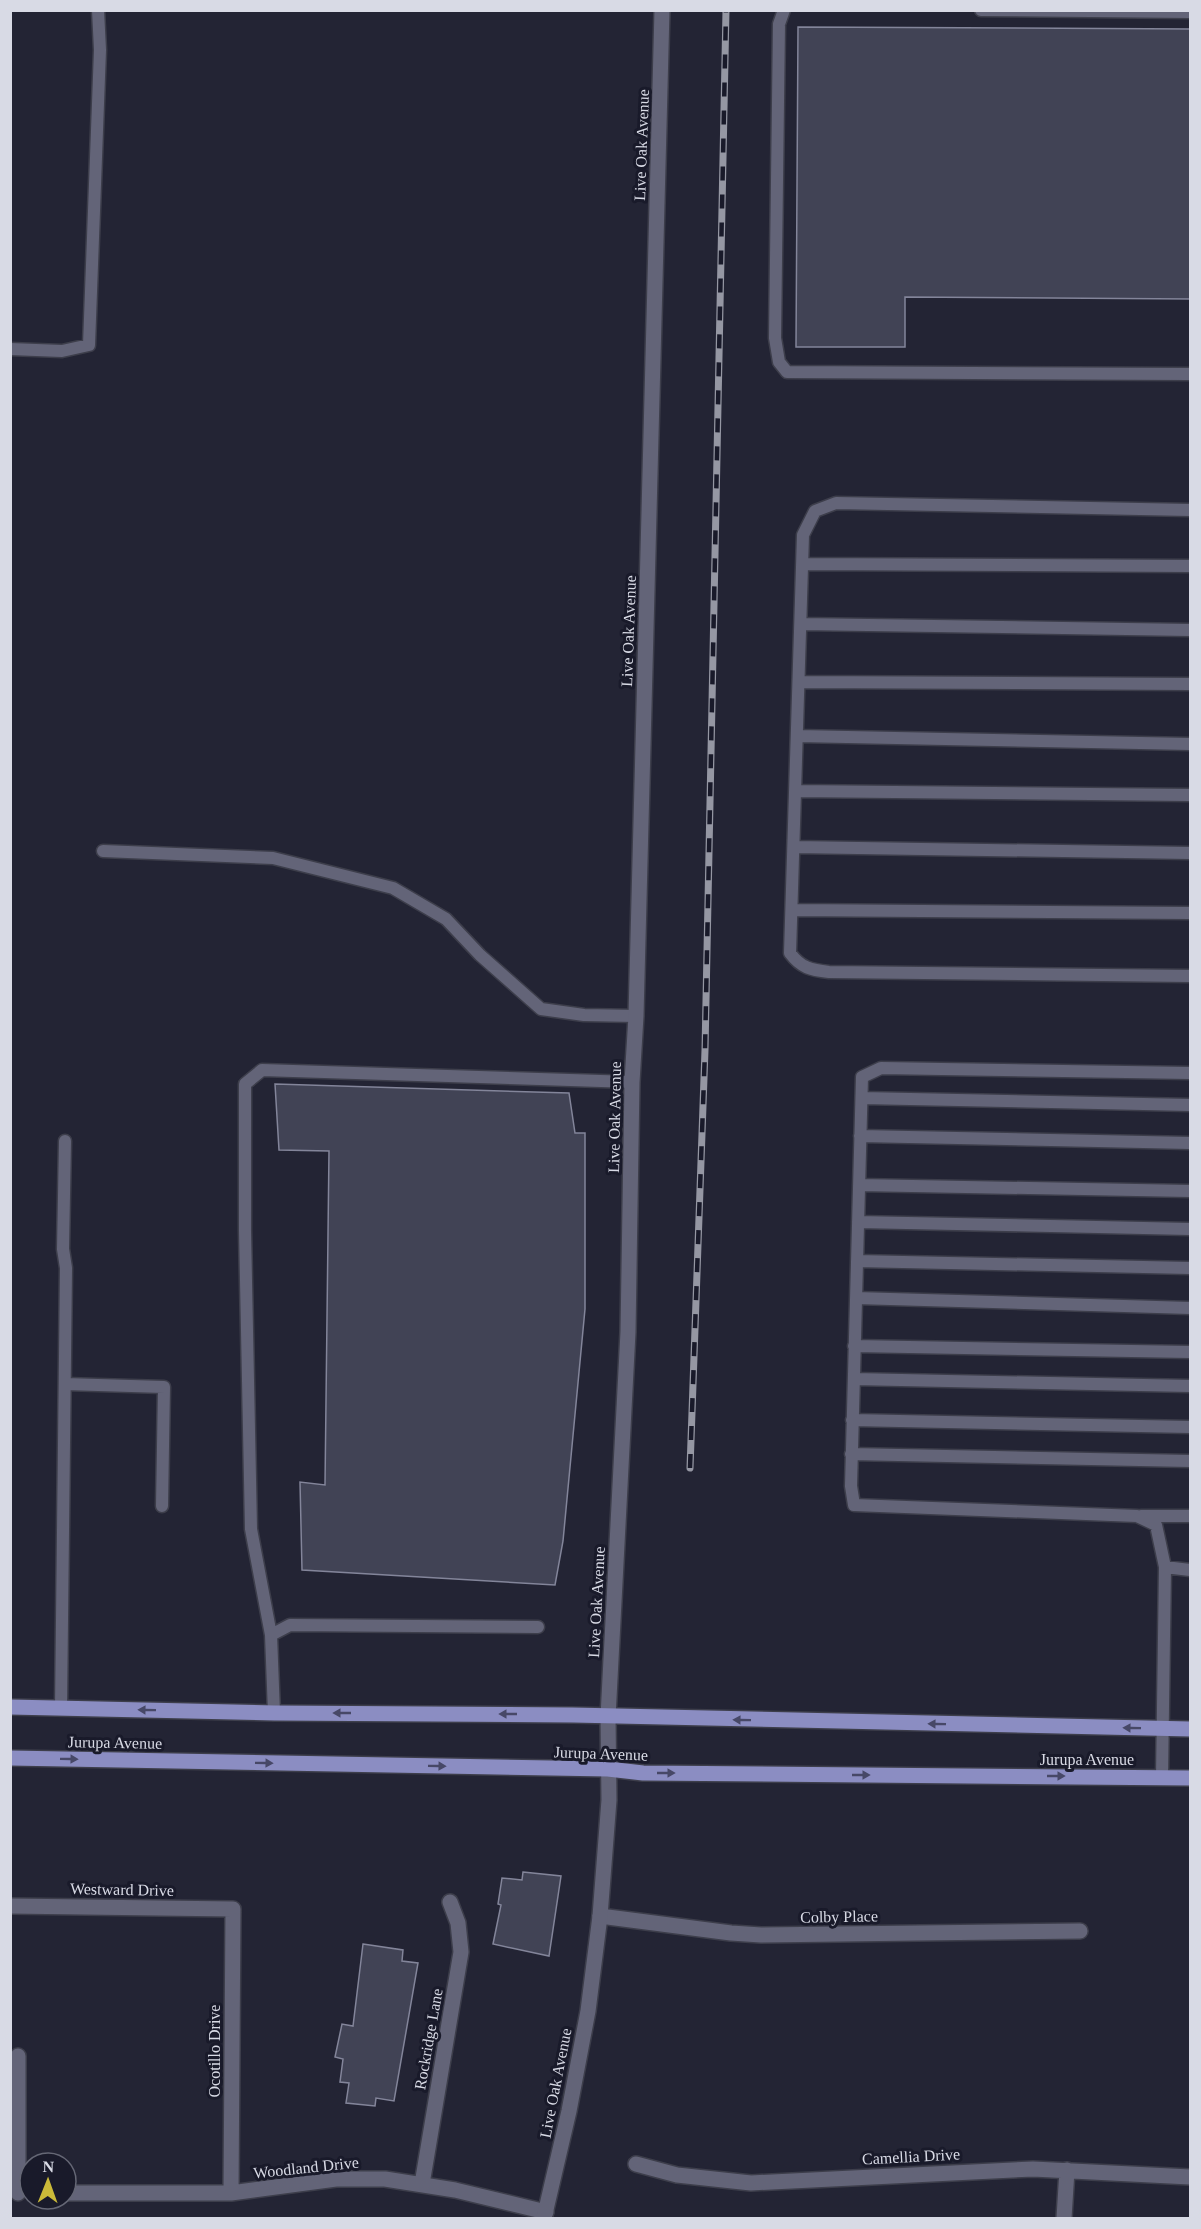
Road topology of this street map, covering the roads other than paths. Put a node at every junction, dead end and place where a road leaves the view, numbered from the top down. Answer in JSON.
{"nodes":[{"id":1,"x":98,"y":10,"type":"edge"},
{"id":2,"x":662,"y":10,"type":"edge"},
{"id":3,"x":784,"y":10,"type":"edge"},
{"id":4,"x":981,"y":10,"type":"edge"},
{"id":5,"x":1191,"y":12,"type":"edge"},
{"id":6,"x":10,"y":349,"type":"edge"},
{"id":7,"x":1191,"y":374,"type":"edge"},
{"id":8,"x":1191,"y":510,"type":"edge"},
{"id":9,"x":802,"y":564,"type":"junction"},
{"id":10,"x":1191,"y":567,"type":"edge"},
{"id":11,"x":801,"y":624,"type":"junction"},
{"id":12,"x":1191,"y":630,"type":"edge"},
{"id":13,"x":799,"y":682,"type":"junction"},
{"id":14,"x":1191,"y":684,"type":"edge"},
{"id":15,"x":798,"y":736,"type":"junction"},
{"id":16,"x":1191,"y":744,"type":"edge"},
{"id":17,"x":796,"y":790,"type":"junction"},
{"id":18,"x":1191,"y":795,"type":"edge"},
{"id":19,"x":794,"y":847,"type":"junction"},
{"id":20,"x":103,"y":852,"type":"dead end"},
{"id":21,"x":1191,"y":853,"type":"edge"},
{"id":22,"x":793,"y":910,"type":"junction"},
{"id":23,"x":1191,"y":913,"type":"edge"},
{"id":24,"x":1191,"y":976,"type":"edge"},
{"id":25,"x":636,"y":1016,"type":"junction"},
{"id":26,"x":1191,"y":1073,"type":"edge"},
{"id":27,"x":632,"y":1082,"type":"junction"},
{"id":28,"x":861,"y":1098,"type":"junction"},
{"id":29,"x":1191,"y":1105,"type":"edge"},
{"id":30,"x":860,"y":1136,"type":"junction"},
{"id":31,"x":65,"y":1141,"type":"dead end"},
{"id":32,"x":1191,"y":1143,"type":"edge"},
{"id":33,"x":859,"y":1185,"type":"junction"},
{"id":34,"x":1191,"y":1191,"type":"edge"},
{"id":35,"x":858,"y":1222,"type":"junction"},
{"id":36,"x":1191,"y":1229,"type":"edge"},
{"id":37,"x":857,"y":1261,"type":"junction"},
{"id":38,"x":1191,"y":1268,"type":"edge"},
{"id":39,"x":856,"y":1298,"type":"junction"},
{"id":40,"x":1191,"y":1308,"type":"edge"},
{"id":41,"x":855,"y":1346,"type":"junction"},
{"id":42,"x":1191,"y":1352,"type":"edge"},
{"id":43,"x":854,"y":1379,"type":"junction"},
{"id":44,"x":65,"y":1384,"type":"junction"},
{"id":45,"x":1191,"y":1386,"type":"edge"},
{"id":46,"x":852,"y":1420,"type":"junction"},
{"id":47,"x":1191,"y":1427,"type":"edge"},
{"id":48,"x":852,"y":1454,"type":"junction"},
{"id":49,"x":1191,"y":1461,"type":"edge"},
{"id":50,"x":162,"y":1506,"type":"dead end"},
{"id":51,"x":1137,"y":1516,"type":"junction"},
{"id":52,"x":1191,"y":1516,"type":"edge"},
{"id":53,"x":1164,"y":1567,"type":"junction"},
{"id":54,"x":1191,"y":1570,"type":"edge"},
{"id":55,"x":538,"y":1627,"type":"dead end"},
{"id":56,"x":271,"y":1635,"type":"junction"},
{"id":57,"x":10,"y":1707,"type":"edge"},
{"id":58,"x":61,"y":1708,"type":"junction"},
{"id":59,"x":274,"y":1713,"type":"junction"},
{"id":60,"x":608,"y":1717,"type":"junction"},
{"id":61,"x":1163,"y":1729,"type":"junction"},
{"id":62,"x":1191,"y":1729,"type":"edge"},
{"id":63,"x":10,"y":1758,"type":"edge"},
{"id":64,"x":608,"y":1769,"type":"junction"},
{"id":65,"x":1162,"y":1777,"type":"junction"},
{"id":66,"x":1191,"y":1778,"type":"edge"},
{"id":67,"x":450,"y":1902,"type":"dead end"},
{"id":68,"x":10,"y":1905,"type":"edge"},
{"id":69,"x":232,"y":1909,"type":"joint"},
{"id":70,"x":600,"y":1916,"type":"junction"},
{"id":71,"x":1080,"y":1931,"type":"dead end"},
{"id":72,"x":18,"y":2056,"type":"dead end"},
{"id":73,"x":19,"y":2151,"type":"edge"},
{"id":74,"x":636,"y":2164,"type":"dead end"},
{"id":75,"x":1067,"y":2170,"type":"junction"},
{"id":76,"x":1191,"y":2177,"type":"edge"},
{"id":77,"x":422,"y":2184,"type":"junction"},
{"id":78,"x":78,"y":2193,"type":"edge"},
{"id":79,"x":231,"y":2193,"type":"junction"},
{"id":80,"x":545,"y":2215,"type":"edge"},
{"id":81,"x":1064,"y":2218,"type":"edge"}],
"edges":[{"from":1,"to":6,"type":"lane"},
{"from":2,"to":25,"type":"street","name":"Live Oak Avenue"},
{"from":3,"to":7,"type":"lane"},
{"from":4,"to":5,"type":"lane"},
{"from":8,"to":9,"type":"lane"},
{"from":9,"to":10,"type":"lane"},
{"from":9,"to":11,"type":"lane"},
{"from":11,"to":12,"type":"lane"},
{"from":11,"to":13,"type":"lane"},
{"from":13,"to":14,"type":"lane"},
{"from":13,"to":15,"type":"lane"},
{"from":15,"to":16,"type":"lane"},
{"from":15,"to":17,"type":"lane"},
{"from":17,"to":18,"type":"lane"},
{"from":17,"to":19,"type":"lane"},
{"from":19,"to":21,"type":"lane"},
{"from":19,"to":22,"type":"lane"},
{"from":20,"to":25,"type":"lane"},
{"from":22,"to":23,"type":"lane"},
{"from":22,"to":24,"type":"lane"},
{"from":25,"to":27,"type":"street","name":"Live Oak Avenue"},
{"from":26,"to":28,"type":"lane"},
{"from":27,"to":56,"type":"lane"},
{"from":27,"to":60,"type":"street","name":"Live Oak Avenue"},
{"from":28,"to":29,"type":"lane"},
{"from":28,"to":30,"type":"lane"},
{"from":30,"to":32,"type":"lane"},
{"from":30,"to":33,"type":"lane"},
{"from":31,"to":44,"type":"lane"},
{"from":33,"to":34,"type":"lane"},
{"from":33,"to":35,"type":"lane"},
{"from":35,"to":36,"type":"lane"},
{"from":35,"to":37,"type":"lane"},
{"from":37,"to":38,"type":"lane"},
{"from":37,"to":39,"type":"lane"},
{"from":39,"to":40,"type":"lane"},
{"from":39,"to":41,"type":"lane"},
{"from":41,"to":42,"type":"lane"},
{"from":41,"to":43,"type":"lane"},
{"from":43,"to":45,"type":"lane"},
{"from":43,"to":46,"type":"lane"},
{"from":44,"to":50,"type":"lane"},
{"from":44,"to":58,"type":"lane"},
{"from":46,"to":47,"type":"lane"},
{"from":46,"to":48,"type":"lane"},
{"from":48,"to":49,"type":"lane"},
{"from":48,"to":51,"type":"lane"},
{"from":51,"to":52,"type":"lane"},
{"from":51,"to":53,"type":"lane"},
{"from":53,"to":54,"type":"lane"},
{"from":53,"to":61,"type":"lane"},
{"from":55,"to":56,"type":"lane"},
{"from":56,"to":59,"type":"lane"},
{"from":57,"to":58,"type":"main road","name":"Jurupa Avenue"},
{"from":59,"to":58,"type":"main road","name":"Jurupa Avenue","one_way":true},
{"from":60,"to":59,"type":"main road","name":"Jurupa Avenue","one_way":true},
{"from":61,"to":60,"type":"main road","name":"Jurupa Avenue","one_way":true},
{"from":60,"to":64,"type":"street","name":"Live Oak Avenue"},
{"from":61,"to":62,"type":"main road","name":"Jurupa Avenue"},
{"from":61,"to":65,"type":"lane"},
{"from":63,"to":64,"type":"main road","name":"Jurupa Avenue","one_way":true},
{"from":64,"to":65,"type":"main road","name":"Jurupa Avenue","one_way":true},
{"from":64,"to":70,"type":"street","name":"Live Oak Avenue"},
{"from":65,"to":66,"type":"main road","name":"Jurupa Avenue"},
{"from":67,"to":77,"type":"street","name":"Rockridge Lane"},
{"from":68,"to":69,"type":"street","name":"Westward Drive"},
{"from":69,"to":79,"type":"street","name":"Ocotillo Drive"},
{"from":70,"to":71,"type":"street","name":"Colby Place"},
{"from":70,"to":80,"type":"street","name":"Live Oak Avenue"},
{"from":72,"to":73,"type":"street"},
{"from":74,"to":75,"type":"street","name":"Camellia Drive"},
{"from":75,"to":76,"type":"street","name":"Camellia Drive"},
{"from":75,"to":81,"type":"street"},
{"from":77,"to":79,"type":"street","name":"Woodland Drive"},
{"from":77,"to":80,"type":"street","name":"Woodland Drive"},
{"from":78,"to":79,"type":"street","name":"Woodland Drive"}]}
